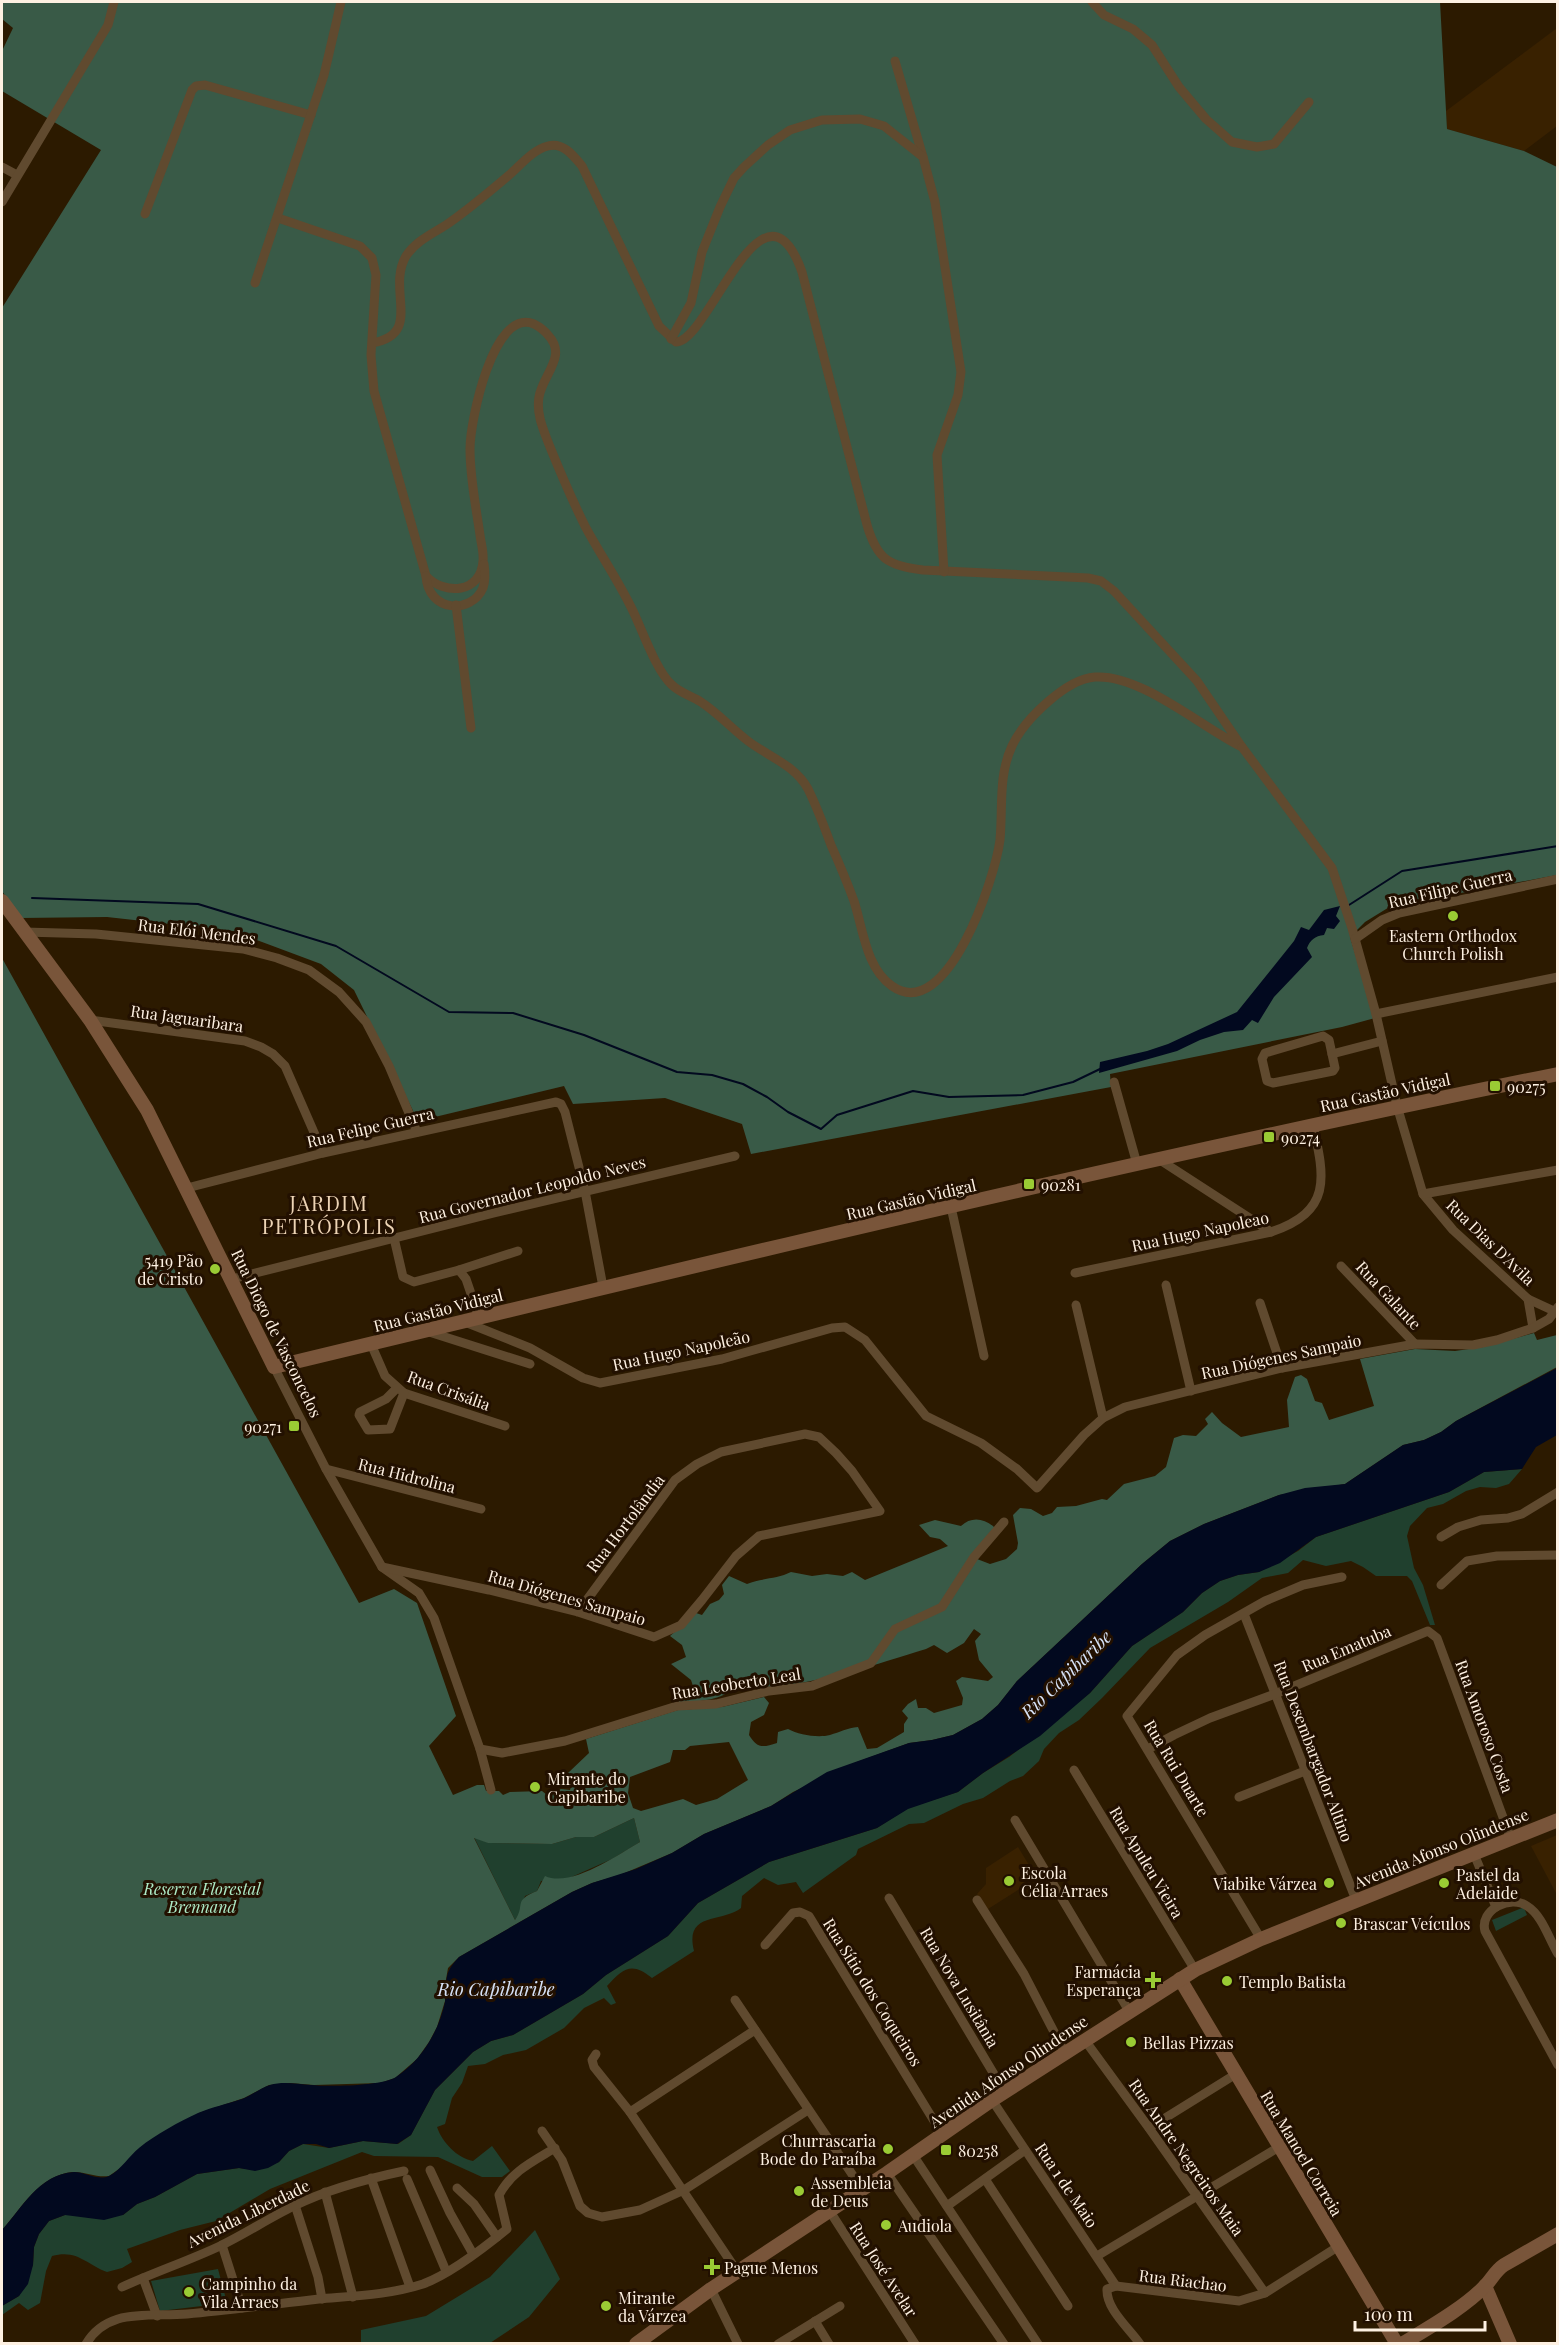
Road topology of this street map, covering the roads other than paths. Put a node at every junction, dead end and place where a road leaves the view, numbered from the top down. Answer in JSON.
{"nodes":[{"id":1,"x":114,"y":2,"type":"edge"},
{"id":2,"x":341,"y":2,"type":"edge"},
{"id":3,"x":1092,"y":2,"type":"edge"},
{"id":4,"x":895,"y":61,"type":"dead end"},
{"id":5,"x":1309,"y":102,"type":"dead end"},
{"id":6,"x":311,"y":115,"type":"junction"},
{"id":7,"x":923,"y":157,"type":"junction"},
{"id":8,"x":2,"y":167,"type":"edge"},
{"id":9,"x":17,"y":175,"type":"junction"},
{"id":10,"x":2,"y":202,"type":"edge"},
{"id":11,"x":145,"y":214,"type":"dead end"},
{"id":12,"x":278,"y":218,"type":"junction"},
{"id":13,"x":255,"y":283,"type":"dead end"},
{"id":14,"x":671,"y":339,"type":"junction"},
{"id":15,"x":372,"y":343,"type":"junction"},
{"id":16,"x":484,"y":564,"type":"junction"},
{"id":17,"x":944,"y":572,"type":"junction"},
{"id":18,"x":426,"y":576,"type":"junction"},
{"id":19,"x":456,"y":605,"type":"junction"},
{"id":20,"x":471,"y":728,"type":"dead end"},
{"id":21,"x":1242,"y":747,"type":"junction"},
{"id":22,"x":1557,"y":879,"type":"edge"},
{"id":23,"x":2,"y":901,"type":"edge"},
{"id":24,"x":24,"y":932,"type":"junction"},
{"id":25,"x":1355,"y":939,"type":"junction"},
{"id":26,"x":1557,"y":976,"type":"edge"},
{"id":27,"x":1376,"y":1014,"type":"junction"},
{"id":28,"x":90,"y":1020,"type":"junction"},
{"id":29,"x":1382,"y":1041,"type":"junction"},
{"id":30,"x":1332,"y":1054,"type":"junction"},
{"id":31,"x":1557,"y":1074,"type":"edge"},
{"id":32,"x":1114,"y":1082,"type":"dead end"},
{"id":33,"x":1397,"y":1106,"type":"junction"},
{"id":34,"x":1312,"y":1125,"type":"junction"},
{"id":35,"x":417,"y":1132,"type":"junction"},
{"id":36,"x":323,"y":1153,"type":"junction"},
{"id":37,"x":735,"y":1156,"type":"dead end"},
{"id":38,"x":1160,"y":1160,"type":"junction"},
{"id":39,"x":1137,"y":1164,"type":"junction"},
{"id":40,"x":1557,"y":1170,"type":"edge"},
{"id":41,"x":187,"y":1188,"type":"junction"},
{"id":42,"x":585,"y":1191,"type":"junction"},
{"id":43,"x":1423,"y":1194,"type":"junction"},
{"id":44,"x":951,"y":1207,"type":"junction"},
{"id":45,"x":1271,"y":1232,"type":"junction"},
{"id":46,"x":393,"y":1238,"type":"junction"},
{"id":47,"x":518,"y":1251,"type":"dead end"},
{"id":48,"x":1341,"y":1266,"type":"dead end"},
{"id":49,"x":459,"y":1270,"type":"junction"},
{"id":50,"x":1075,"y":1274,"type":"dead end"},
{"id":51,"x":232,"y":1280,"type":"junction"},
{"id":52,"x":1167,"y":1285,"type":"dead end"},
{"id":53,"x":603,"y":1287,"type":"junction"},
{"id":54,"x":1528,"y":1299,"type":"junction"},
{"id":55,"x":1260,"y":1303,"type":"dead end"},
{"id":56,"x":1076,"y":1305,"type":"dead end"},
{"id":57,"x":1556,"y":1309,"type":"edge"},
{"id":58,"x":479,"y":1317,"type":"junction"},
{"id":59,"x":463,"y":1321,"type":"junction"},
{"id":60,"x":1533,"y":1328,"type":"junction"},
{"id":61,"x":424,"y":1330,"type":"junction"},
{"id":62,"x":371,"y":1344,"type":"junction"},
{"id":63,"x":1415,"y":1344,"type":"junction"},
{"id":64,"x":984,"y":1356,"type":"dead end"},
{"id":65,"x":531,"y":1364,"type":"dead end"},
{"id":66,"x":274,"y":1367,"type":"junction"},
{"id":67,"x":1282,"y":1368,"type":"junction"},
{"id":68,"x":400,"y":1391,"type":"junction"},
{"id":69,"x":1191,"y":1391,"type":"junction"},
{"id":70,"x":1103,"y":1418,"type":"junction"},
{"id":71,"x":505,"y":1426,"type":"dead end"},
{"id":72,"x":327,"y":1469,"type":"junction"},
{"id":73,"x":1037,"y":1488,"type":"joint"},
{"id":74,"x":1557,"y":1492,"type":"edge"},
{"id":75,"x":481,"y":1509,"type":"dead end"},
{"id":76,"x":880,"y":1511,"type":"joint"},
{"id":77,"x":1004,"y":1522,"type":"dead end"},
{"id":78,"x":1441,"y":1537,"type":"dead end"},
{"id":79,"x":1557,"y":1555,"type":"edge"},
{"id":80,"x":382,"y":1567,"type":"junction"},
{"id":81,"x":1342,"y":1577,"type":"dead end"},
{"id":82,"x":1441,"y":1585,"type":"dead end"},
{"id":83,"x":578,"y":1612,"type":"junction"},
{"id":84,"x":1244,"y":1614,"type":"junction"},
{"id":85,"x":1424,"y":1631,"type":"joint"},
{"id":86,"x":1275,"y":1694,"type":"junction"},
{"id":87,"x":480,"y":1749,"type":"junction"},
{"id":88,"x":1148,"y":1749,"type":"junction"},
{"id":89,"x":1074,"y":1770,"type":"dead end"},
{"id":90,"x":1305,"y":1771,"type":"junction"},
{"id":91,"x":491,"y":1790,"type":"dead end"},
{"id":92,"x":1239,"y":1797,"type":"dead end"},
{"id":93,"x":1015,"y":1820,"type":"dead end"},
{"id":94,"x":1557,"y":1820,"type":"edge"},
{"id":95,"x":1510,"y":1839,"type":"junction"},
{"id":96,"x":1474,"y":1854,"type":"junction"},
{"id":97,"x":889,"y":1898,"type":"dead end"},
{"id":98,"x":977,"y":1900,"type":"dead end"},
{"id":99,"x":1356,"y":1900,"type":"junction"},
{"id":100,"x":1496,"y":1907,"type":"junction"},
{"id":101,"x":1260,"y":1939,"type":"junction"},
{"id":102,"x":765,"y":1945,"type":"dead end"},
{"id":103,"x":1557,"y":1954,"type":"edge"},
{"id":104,"x":1195,"y":1970,"type":"junction"},
{"id":105,"x":1180,"y":1979,"type":"junction"},
{"id":106,"x":735,"y":2000,"type":"dead end"},
{"id":107,"x":1129,"y":2011,"type":"junction"},
{"id":108,"x":755,"y":2030,"type":"junction"},
{"id":109,"x":1084,"y":2039,"type":"junction"},
{"id":110,"x":1065,"y":2053,"type":"junction"},
{"id":111,"x":596,"y":2054,"type":"dead end"},
{"id":112,"x":1557,"y":2065,"type":"edge"},
{"id":113,"x":1236,"y":2074,"type":"junction"},
{"id":114,"x":1004,"y":2091,"type":"junction"},
{"id":115,"x":992,"y":2100,"type":"junction"},
{"id":116,"x":808,"y":2110,"type":"junction"},
{"id":117,"x":630,"y":2112,"type":"junction"},
{"id":118,"x":1149,"y":2128,"type":"junction"},
{"id":119,"x":542,"y":2131,"type":"dead end"},
{"id":120,"x":942,"y":2134,"type":"junction"},
{"id":121,"x":1279,"y":2147,"type":"junction"},
{"id":122,"x":555,"y":2148,"type":"junction"},
{"id":123,"x":1025,"y":2150,"type":"junction"},
{"id":124,"x":913,"y":2155,"type":"junction"},
{"id":125,"x":430,"y":2170,"type":"dead end"},
{"id":126,"x":887,"y":2173,"type":"junction"},
{"id":127,"x":371,"y":2178,"type":"junction"},
{"id":128,"x":985,"y":2179,"type":"junction"},
{"id":129,"x":457,"y":2188,"type":"dead end"},
{"id":130,"x":862,"y":2189,"type":"junction"},
{"id":131,"x":684,"y":2190,"type":"junction"},
{"id":132,"x":325,"y":2192,"type":"junction"},
{"id":133,"x":1198,"y":2197,"type":"junction"},
{"id":134,"x":295,"y":2205,"type":"junction"},
{"id":135,"x":946,"y":2206,"type":"junction"},
{"id":136,"x":828,"y":2210,"type":"junction"},
{"id":137,"x":1557,"y":2234,"type":"edge"},
{"id":138,"x":497,"y":2237,"type":"junction"},
{"id":139,"x":222,"y":2245,"type":"junction"},
{"id":140,"x":1339,"y":2246,"type":"junction"},
{"id":141,"x":473,"y":2254,"type":"junction"},
{"id":142,"x":1097,"y":2256,"type":"junction"},
{"id":143,"x":446,"y":2271,"type":"junction"},
{"id":144,"x":737,"y":2271,"type":"junction"},
{"id":145,"x":143,"y":2278,"type":"junction"},
{"id":146,"x":1116,"y":2286,"type":"junction"},
{"id":147,"x":1485,"y":2286,"type":"junction"},
{"id":148,"x":122,"y":2287,"type":"dead end"},
{"id":149,"x":410,"y":2287,"type":"junction"},
{"id":150,"x":711,"y":2289,"type":"junction"},
{"id":151,"x":1265,"y":2294,"type":"junction"},
{"id":152,"x":352,"y":2297,"type":"junction"},
{"id":153,"x":322,"y":2299,"type":"junction"},
{"id":154,"x":840,"y":2306,"type":"dead end"},
{"id":155,"x":1068,"y":2306,"type":"dead end"},
{"id":156,"x":242,"y":2308,"type":"junction"},
{"id":157,"x":157,"y":2316,"type":"junction"},
{"id":158,"x":815,"y":2321,"type":"junction"},
{"id":159,"x":89,"y":2339,"type":"edge"},
{"id":160,"x":636,"y":2343,"type":"edge"},
{"id":161,"x":738,"y":2343,"type":"edge"},
{"id":162,"x":778,"y":2343,"type":"edge"},
{"id":163,"x":829,"y":2343,"type":"edge"},
{"id":164,"x":915,"y":2343,"type":"edge"},
{"id":165,"x":1004,"y":2343,"type":"edge"},
{"id":166,"x":1038,"y":2343,"type":"edge"},
{"id":167,"x":1140,"y":2343,"type":"edge"},
{"id":168,"x":1396,"y":2343,"type":"edge"},
{"id":169,"x":1402,"y":2343,"type":"edge"},
{"id":170,"x":1510,"y":2343,"type":"edge"}],
"edges":[{"from":1,"to":9,"type":"street"},
{"from":2,"to":6,"type":"street"},
{"from":3,"to":5,"type":"street"},
{"from":4,"to":7,"type":"street"},
{"from":6,"to":11,"type":"street"},
{"from":6,"to":12,"type":"street"},
{"from":7,"to":14,"type":"street"},
{"from":7,"to":17,"type":"street"},
{"from":8,"to":9,"type":"street"},
{"from":9,"to":10,"type":"street"},
{"from":12,"to":13,"type":"street"},
{"from":12,"to":15,"type":"street"},
{"from":14,"to":15,"type":"street"},
{"from":14,"to":17,"type":"street"},
{"from":15,"to":18,"type":"street"},
{"from":16,"to":18,"type":"street"},
{"from":16,"to":19,"type":"street"},
{"from":16,"to":21,"type":"street"},
{"from":17,"to":21,"type":"street"},
{"from":18,"to":19,"type":"street"},
{"from":19,"to":20,"type":"street"},
{"from":21,"to":25,"type":"street","name":"Rua Dias D'Avila"},
{"from":22,"to":25,"type":"street","name":"Rua Filipe Guerra"},
{"from":23,"to":24,"type":"street","name":"Rua Diogo de Vasconcelos"},
{"from":24,"to":28,"type":"street","name":"Rua Diogo de Vasconcelos"},
{"from":24,"to":35,"type":"street","name":"Rua Elói Mendes"},
{"from":25,"to":27,"type":"street","name":"Rua Dias D'Avila"},
{"from":26,"to":27,"type":"street"},
{"from":27,"to":29,"type":"street","name":"Rua Dias D'Avila"},
{"from":28,"to":36,"type":"street","name":"Rua Jaguaribara"},
{"from":28,"to":41,"type":"street","name":"Rua Diogo de Vasconcelos"},
{"from":29,"to":30,"type":"street"},
{"from":29,"to":33,"type":"street","name":"Rua Dias D'Avila"},
{"from":30,"to":30,"type":"street"},
{"from":31,"to":33,"type":"street","name":"Rua Gastão Vidigal"},
{"from":32,"to":39,"type":"street"},
{"from":33,"to":34,"type":"street","name":"Rua Gastão Vidigal"},
{"from":33,"to":43,"type":"street","name":"Rua Dias D'Avila"},
{"from":34,"to":38,"type":"street","name":"Rua Gastão Vidigal"},
{"from":34,"to":45,"type":"street","name":"Rua Hugo Napoleao"},
{"from":35,"to":36,"type":"street","name":"Rua Felipe Guerra"},
{"from":35,"to":42,"type":"street","name":"Rua Felipe Guerra"},
{"from":36,"to":41,"type":"street","name":"Rua Felipe Guerra"},
{"from":37,"to":42,"type":"street","name":"Rua Governador Leopoldo Neves"},
{"from":38,"to":39,"type":"street","name":"Rua Gastão Vidigal"},
{"from":38,"to":45,"type":"street"},
{"from":39,"to":44,"type":"street","name":"Rua Gastão Vidigal"},
{"from":40,"to":43,"type":"street"},
{"from":41,"to":51,"type":"street","name":"Rua Diogo de Vasconcelos"},
{"from":42,"to":46,"type":"street","name":"Rua Governador Leopoldo Neves"},
{"from":42,"to":53,"type":"street"},
{"from":43,"to":54,"type":"street","name":"Rua Dias D'Avila"},
{"from":44,"to":53,"type":"street","name":"Rua Gastão Vidigal"},
{"from":44,"to":64,"type":"street"},
{"from":45,"to":50,"type":"street","name":"Rua Hugo Napoleao"},
{"from":46,"to":49,"type":"street"},
{"from":46,"to":51,"type":"street","name":"Rua Governador Leopoldo Neves"},
{"from":47,"to":49,"type":"street"},
{"from":48,"to":63,"type":"street","name":"Rua Galante"},
{"from":49,"to":58,"type":"street"},
{"from":51,"to":66,"type":"street","name":"Rua Diogo de Vasconcelos"},
{"from":52,"to":69,"type":"street"},
{"from":53,"to":58,"type":"street","name":"Rua Gastão Vidigal"},
{"from":54,"to":57,"type":"street","name":"Rua Dias D'Avila"},
{"from":54,"to":60,"type":"street"},
{"from":55,"to":67,"type":"street"},
{"from":56,"to":70,"type":"street"},
{"from":57,"to":60,"type":"street"},
{"from":58,"to":59,"type":"street","name":"Rua Gastão Vidigal"},
{"from":59,"to":61,"type":"street","name":"Rua Gastão Vidigal"},
{"from":59,"to":73,"type":"street","name":"Rua Hugo Napoleão"},
{"from":60,"to":63,"type":"street","name":"Rua Diógenes Sampaio"},
{"from":61,"to":62,"type":"street","name":"Rua Gastão Vidigal"},
{"from":61,"to":65,"type":"street"},
{"from":62,"to":66,"type":"street","name":"Rua Gastão Vidigal"},
{"from":62,"to":68,"type":"street","name":"Rua Crisália"},
{"from":63,"to":67,"type":"street","name":"Rua Diógenes Sampaio"},
{"from":66,"to":72,"type":"street","name":"Rua Diogo de Vasconcelos"},
{"from":67,"to":69,"type":"street","name":"Rua Diógenes Sampaio"},
{"from":68,"to":68,"type":"street"},
{"from":68,"to":71,"type":"street","name":"Rua Crisália"},
{"from":69,"to":70,"type":"street","name":"Rua Diógenes Sampaio"},
{"from":70,"to":73,"type":"street","name":"Rua Diógenes Sampaio"},
{"from":72,"to":75,"type":"street","name":"Rua Hidrolina"},
{"from":72,"to":80,"type":"street","name":"Rua Diogo de Vasconcelos"},
{"from":74,"to":78,"type":"street"},
{"from":76,"to":83,"type":"street","name":"Rua Diógenes Sampaio"},
{"from":76,"to":83,"type":"street","name":"Rua Hortolândia"},
{"from":77,"to":87,"type":"street","name":"Rua Leoberto Leal"},
{"from":79,"to":82,"type":"street"},
{"from":80,"to":83,"type":"street","name":"Rua Diógenes Sampaio"},
{"from":80,"to":87,"type":"street","name":"Rua Diogo de Vasconcelos"},
{"from":81,"to":84,"type":"street","name":"Rua Rui Duarte"},
{"from":84,"to":86,"type":"street","name":"Rua Desembargador Altino"},
{"from":84,"to":88,"type":"street","name":"Rua Rui Duarte"},
{"from":85,"to":86,"type":"street","name":"Rua Ematuba"},
{"from":85,"to":95,"type":"street","name":"Rua Amoroso Costa"},
{"from":86,"to":88,"type":"street","name":"Rua Ematuba"},
{"from":86,"to":90,"type":"street","name":"Rua Desembargador Altino"},
{"from":87,"to":91,"type":"street","name":"Rua Diogo de Vasconcelos"},
{"from":88,"to":101,"type":"street","name":"Rua Rui Duarte"},
{"from":89,"to":104,"type":"street","name":"Rua Apuleu Vieira"},
{"from":90,"to":92,"type":"street"},
{"from":90,"to":99,"type":"street","name":"Rua Desembargador Altino"},
{"from":93,"to":107,"type":"street"},
{"from":94,"to":95,"type":"street","name":"Avenida Afonso Olindense"},
{"from":95,"to":96,"type":"street","name":"Avenida Afonso Olindense"},
{"from":96,"to":99,"type":"street","name":"Avenida Afonso Olindense"},
{"from":96,"to":100,"type":"street"},
{"from":97,"to":114,"type":"street","name":"Rua Nova Lusitânia"},
{"from":98,"to":110,"type":"street"},
{"from":99,"to":101,"type":"street","name":"Avenida Afonso Olindense"},
{"from":100,"to":103,"type":"street"},
{"from":100,"to":112,"type":"street"},
{"from":101,"to":104,"type":"street","name":"Avenida Afonso Olindense"},
{"from":102,"to":120,"type":"street","name":"Rua Sítio dos Coqueiros"},
{"from":104,"to":105,"type":"street","name":"Avenida Afonso Olindense"},
{"from":105,"to":107,"type":"street","name":"Avenida Afonso Olindense"},
{"from":105,"to":113,"type":"street","name":"Rua Manoel Correia"},
{"from":106,"to":108,"type":"street"},
{"from":107,"to":109,"type":"street","name":"Avenida Afonso Olindense"},
{"from":108,"to":116,"type":"street"},
{"from":108,"to":117,"type":"street"},
{"from":109,"to":110,"type":"street","name":"Avenida Afonso Olindense"},
{"from":109,"to":118,"type":"street","name":"Rua Andre Negreiros Maia"},
{"from":110,"to":114,"type":"street","name":"Avenida Afonso Olindense"},
{"from":111,"to":117,"type":"street"},
{"from":113,"to":118,"type":"street"},
{"from":113,"to":121,"type":"street","name":"Rua Manoel Correia"},
{"from":114,"to":115,"type":"street","name":"Avenida Afonso Olindense"},
{"from":115,"to":120,"type":"street","name":"Avenida Afonso Olindense"},
{"from":115,"to":123,"type":"street","name":"Rua 1 de Maio"},
{"from":116,"to":130,"type":"street"},
{"from":116,"to":131,"type":"street"},
{"from":117,"to":131,"type":"street"},
{"from":118,"to":133,"type":"street","name":"Rua Andre Negreiros Maia"},
{"from":119,"to":122,"type":"street"},
{"from":120,"to":124,"type":"street","name":"Avenida Afonso Olindense"},
{"from":121,"to":133,"type":"street"},
{"from":121,"to":140,"type":"street","name":"Rua Manoel Correia"},
{"from":122,"to":131,"type":"street"},
{"from":122,"to":138,"type":"street"},
{"from":123,"to":128,"type":"street"},
{"from":123,"to":142,"type":"street","name":"Rua 1 de Maio"},
{"from":124,"to":126,"type":"street","name":"Avenida Afonso Olindense"},
{"from":124,"to":135,"type":"street"},
{"from":125,"to":141,"type":"street"},
{"from":126,"to":130,"type":"street","name":"Avenida Afonso Olindense"},
{"from":126,"to":165,"type":"street"},
{"from":127,"to":132,"type":"street","name":"Avenida Liberdade"},
{"from":127,"to":143,"type":"street","name":"Avenida Liberdade"},
{"from":127,"to":149,"type":"street"},
{"from":128,"to":135,"type":"street"},
{"from":128,"to":155,"type":"street"},
{"from":129,"to":138,"type":"street"},
{"from":130,"to":136,"type":"street","name":"Avenida Afonso Olindense"},
{"from":131,"to":144,"type":"street"},
{"from":132,"to":134,"type":"street","name":"Avenida Liberdade"},
{"from":132,"to":152,"type":"street"},
{"from":133,"to":142,"type":"street"},
{"from":133,"to":151,"type":"street","name":"Rua Andre Negreiros Maia"},
{"from":134,"to":139,"type":"street","name":"Avenida Liberdade"},
{"from":134,"to":153,"type":"street"},
{"from":135,"to":166,"type":"street"},
{"from":136,"to":144,"type":"street","name":"Avenida Afonso Olindense"},
{"from":136,"to":164,"type":"street","name":"Rua José Avelar"},
{"from":137,"to":147,"type":"street"},
{"from":138,"to":141,"type":"street"},
{"from":139,"to":145,"type":"street","name":"Avenida Liberdade"},
{"from":139,"to":156,"type":"street"},
{"from":140,"to":151,"type":"street","name":"Rua Riachao"},
{"from":140,"to":168,"type":"street","name":"Rua Manoel Correia"},
{"from":141,"to":143,"type":"street"},
{"from":142,"to":146,"type":"street","name":"Rua 1 de Maio"},
{"from":143,"to":149,"type":"street"},
{"from":144,"to":150,"type":"street","name":"Avenida Afonso Olindense"},
{"from":145,"to":148,"type":"street","name":"Avenida Liberdade"},
{"from":145,"to":157,"type":"street"},
{"from":146,"to":151,"type":"street","name":"Rua Riachao"},
{"from":146,"to":167,"type":"street"},
{"from":147,"to":169,"type":"street"},
{"from":147,"to":170,"type":"street"},
{"from":149,"to":152,"type":"street"},
{"from":150,"to":160,"type":"street","name":"Avenida Afonso Olindense"},
{"from":150,"to":161,"type":"street"},
{"from":152,"to":153,"type":"street"},
{"from":153,"to":156,"type":"street"},
{"from":154,"to":158,"type":"street"},
{"from":156,"to":157,"type":"street"},
{"from":157,"to":159,"type":"street"},
{"from":158,"to":162,"type":"street"},
{"from":158,"to":163,"type":"street"}]}
